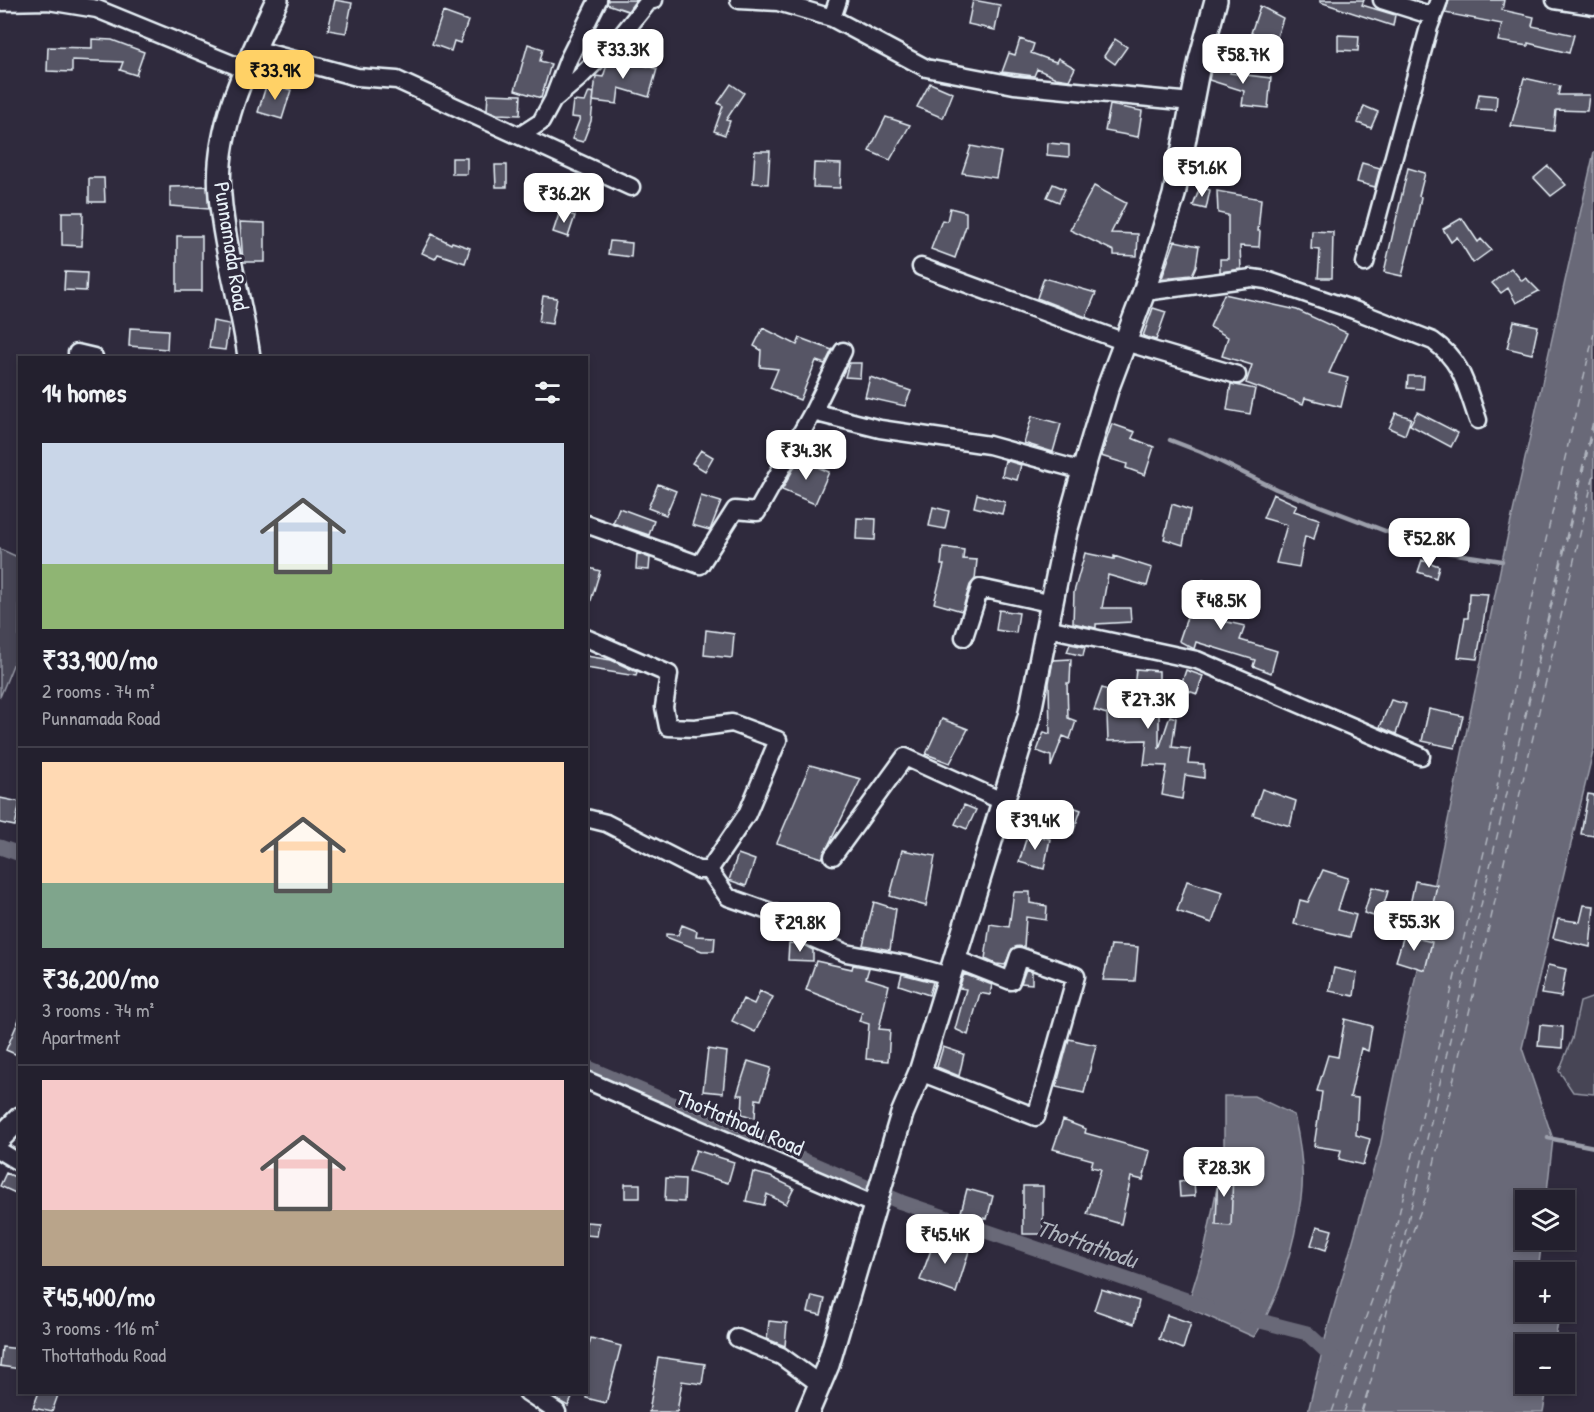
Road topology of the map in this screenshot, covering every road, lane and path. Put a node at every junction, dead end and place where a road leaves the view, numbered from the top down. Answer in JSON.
{"nodes":[{"id":1,"x":276,"y":0,"type":"edge"},
{"id":2,"x":598,"y":0,"type":"edge"},
{"id":3,"x":654,"y":0,"type":"edge"},
{"id":4,"x":738,"y":0,"type":"edge"},
{"id":5,"x":838,"y":0,"type":"edge"},
{"id":6,"x":1216,"y":0,"type":"edge"},
{"id":7,"x":1382,"y":0,"type":"edge"},
{"id":8,"x":1439,"y":0,"type":"edge"},
{"id":9,"x":1555,"y":0,"type":"edge"},
{"id":10,"x":0,"y":2,"type":"edge"},
{"id":11,"x":1594,"y":6,"type":"edge"},
{"id":12,"x":1432,"y":16,"type":"junction"},
{"id":13,"x":832,"y":18,"type":"junction"},
{"id":14,"x":254,"y":49,"type":"junction"},
{"id":15,"x":244,"y":69,"type":"junction"},
{"id":16,"x":553,"y":100,"type":"junction"},
{"id":17,"x":1192,"y":102,"type":"junction"},
{"id":18,"x":521,"y":135,"type":"junction"},
{"id":19,"x":631,"y":187,"type":"dead end"},
{"id":20,"x":1365,"y":263,"type":"dead end"},
{"id":21,"x":921,"y":267,"type":"dead end"},
{"id":22,"x":1144,"y":292,"type":"junction"},
{"id":23,"x":1125,"y":342,"type":"junction"},
{"id":24,"x":843,"y":351,"type":"dead end"},
{"id":25,"x":77,"y":353,"type":"dead end"},
{"id":26,"x":90,"y":356,"type":"edge"},
{"id":27,"x":249,"y":356,"type":"edge"},
{"id":28,"x":1237,"y":375,"type":"dead end"},
{"id":29,"x":813,"y":412,"type":"junction"},
{"id":30,"x":1478,"y":420,"type":"dead end"},
{"id":31,"x":1083,"y":471,"type":"junction"},
{"id":32,"x":588,"y":525,"type":"edge"},
{"id":33,"x":1053,"y":604,"type":"junction"},
{"id":34,"x":1047,"y":628,"type":"junction"},
{"id":35,"x":964,"y":637,"type":"dead end"},
{"id":36,"x":588,"y":640,"type":"edge"},
{"id":37,"x":1421,"y":756,"type":"dead end"},
{"id":38,"x":1004,"y":802,"type":"junction"},
{"id":39,"x":588,"y":818,"type":"edge"},
{"id":40,"x":833,"y":856,"type":"dead end"},
{"id":41,"x":709,"y":870,"type":"junction"},
{"id":42,"x":952,"y":967,"type":"junction"},
{"id":43,"x":920,"y":1072,"type":"junction"},
{"id":44,"x":588,"y":1081,"type":"edge"},
{"id":45,"x":18,"y":1120,"type":"edge"},
{"id":46,"x":0,"y":1138,"type":"edge"},
{"id":47,"x":0,"y":1151,"type":"edge"},
{"id":48,"x":18,"y":1162,"type":"edge"},
{"id":49,"x":878,"y":1197,"type":"junction"},
{"id":50,"x":737,"y":1338,"type":"dead end"},
{"id":51,"x":821,"y":1385,"type":"junction"},
{"id":52,"x":530,"y":1394,"type":"edge"},
{"id":53,"x":557,"y":1412,"type":"edge"},
{"id":54,"x":808,"y":1412,"type":"edge"}],
"edges":[{"from":1,"to":14,"type":"main road","name":"Punnamada Road"},
{"from":2,"to":16,"type":"street"},
{"from":3,"to":16,"type":"street"},
{"from":4,"to":13,"type":"street"},
{"from":5,"to":13,"type":"street"},
{"from":6,"to":17,"type":"main road"},
{"from":7,"to":12,"type":"street"},
{"from":8,"to":12,"type":"street"},
{"from":9,"to":11,"type":"street"},
{"from":10,"to":15,"type":"street"},
{"from":12,"to":20,"type":"street"},
{"from":13,"to":17,"type":"street"},
{"from":14,"to":15,"type":"main road","name":"Punnamada Road"},
{"from":14,"to":18,"type":"street"},
{"from":15,"to":27,"type":"main road","name":"Punnamada Road"},
{"from":16,"to":18,"type":"street"},
{"from":17,"to":22,"type":"main road"},
{"from":18,"to":19,"type":"street"},
{"from":21,"to":23,"type":"street"},
{"from":22,"to":23,"type":"main road"},
{"from":22,"to":30,"type":"street"},
{"from":23,"to":28,"type":"street"},
{"from":23,"to":31,"type":"main road"},
{"from":24,"to":29,"type":"street"},
{"from":25,"to":26,"type":"street"},
{"from":29,"to":31,"type":"street"},
{"from":29,"to":32,"type":"street"},
{"from":31,"to":33,"type":"main road"},
{"from":33,"to":34,"type":"main road"},
{"from":33,"to":35,"type":"street"},
{"from":34,"to":37,"type":"street"},
{"from":34,"to":38,"type":"main road"},
{"from":36,"to":41,"type":"street"},
{"from":38,"to":40,"type":"street"},
{"from":38,"to":42,"type":"main road"},
{"from":39,"to":41,"type":"street"},
{"from":41,"to":42,"type":"street"},
{"from":42,"to":43,"type":"main road"},
{"from":42,"to":43,"type":"street"},
{"from":43,"to":49,"type":"main road"},
{"from":44,"to":49,"type":"street","name":"Thottathodu Road"},
{"from":45,"to":46,"type":"main road"},
{"from":47,"to":48,"type":"street"},
{"from":49,"to":51,"type":"main road"},
{"from":50,"to":51,"type":"street"},
{"from":51,"to":54,"type":"main road"},
{"from":52,"to":53,"type":"street"}]}
